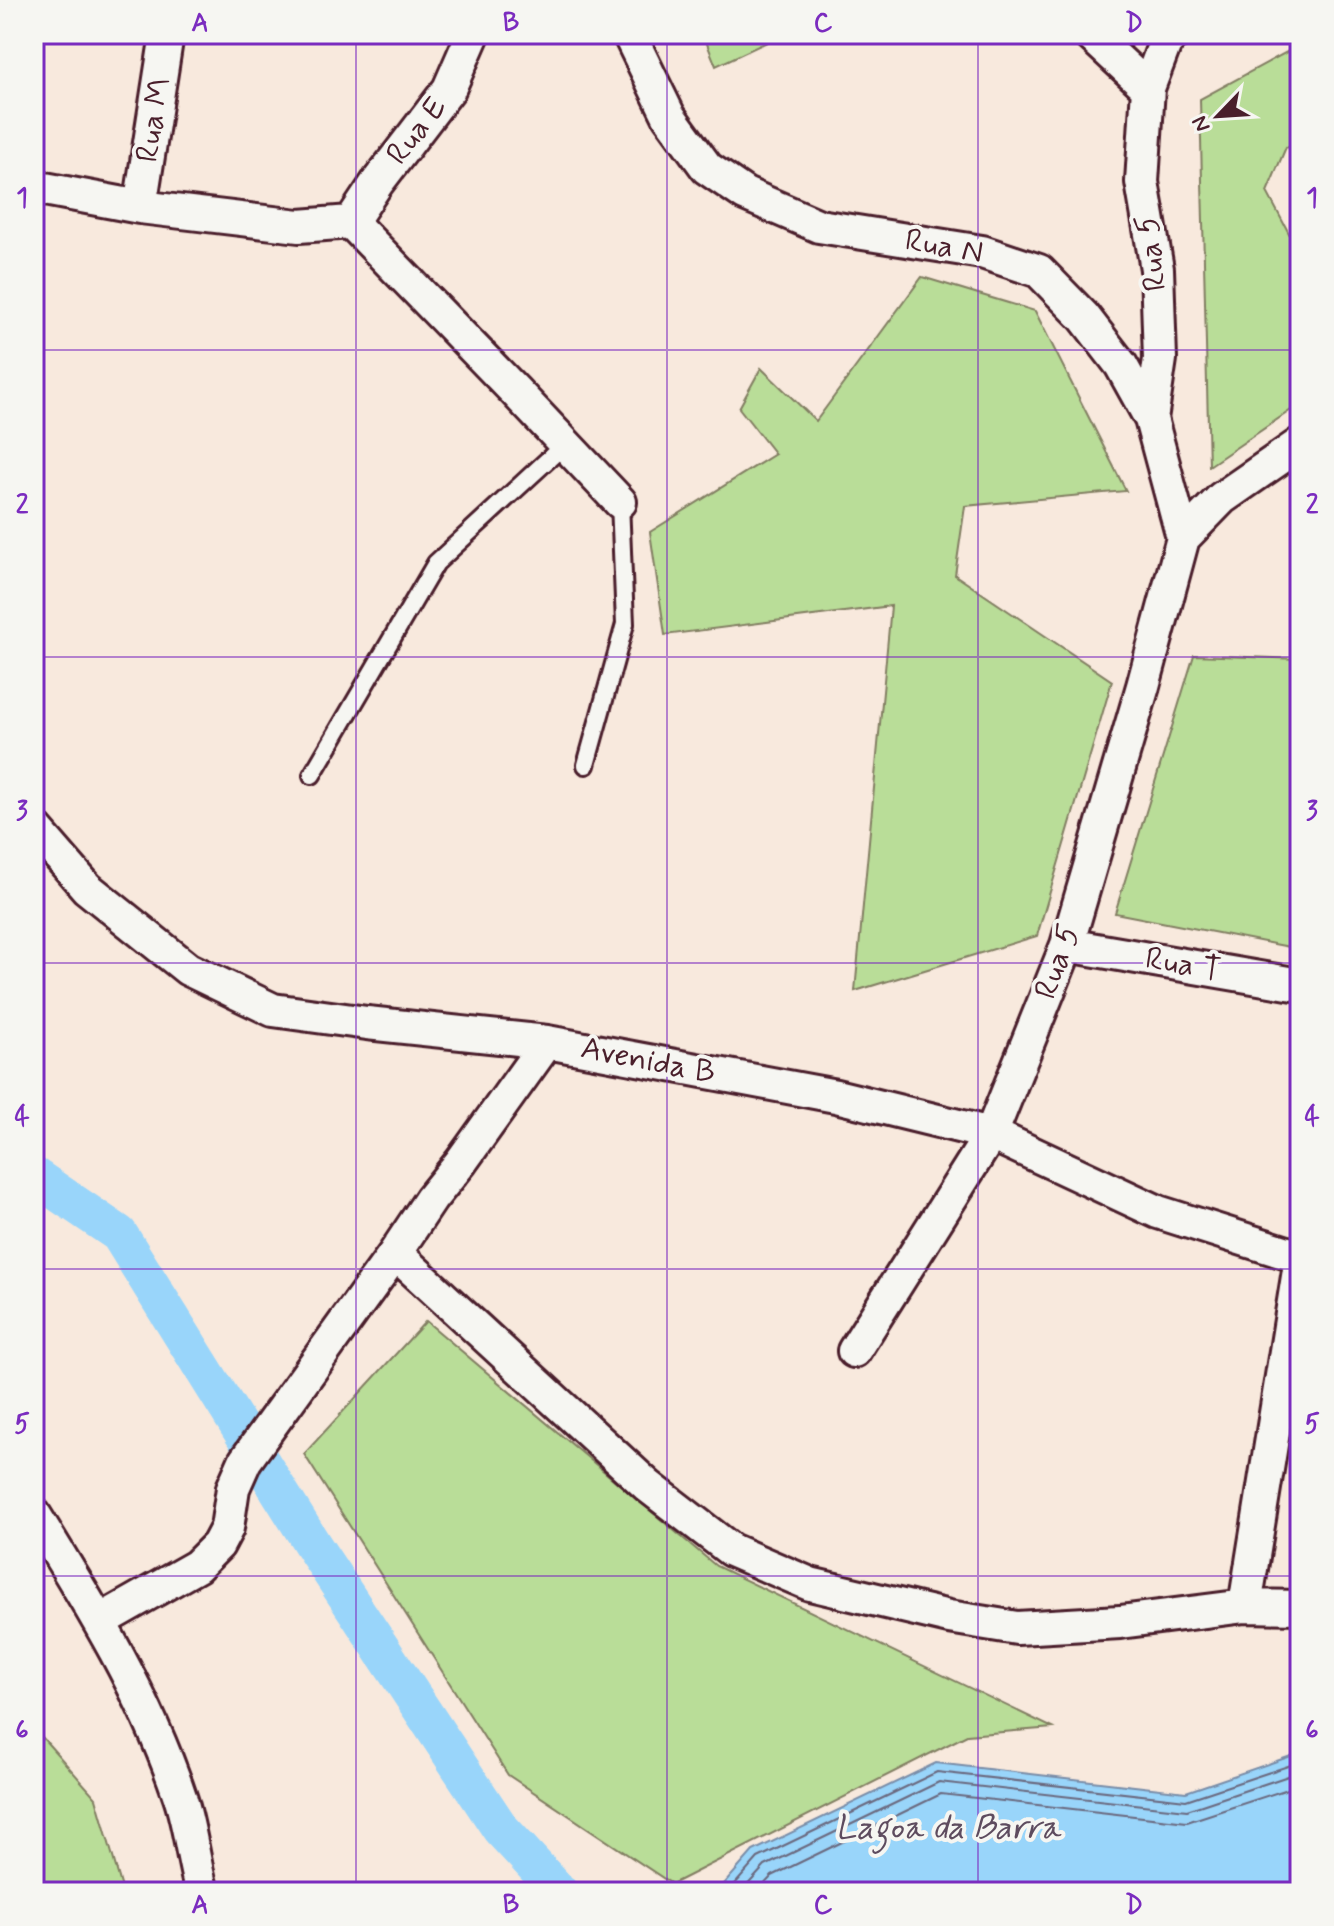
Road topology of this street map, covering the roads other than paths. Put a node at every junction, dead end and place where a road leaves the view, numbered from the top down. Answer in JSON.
{"nodes":[{"id":1,"x":167,"y":34,"type":"edge"},
{"id":2,"x":473,"y":34,"type":"edge"},
{"id":3,"x":629,"y":34,"type":"edge"},
{"id":4,"x":1090,"y":34,"type":"edge"},
{"id":5,"x":1173,"y":34,"type":"edge"},
{"id":6,"x":1148,"y":88,"type":"junction"},
{"id":7,"x":34,"y":187,"type":"edge"},
{"id":8,"x":140,"y":207,"type":"junction"},
{"id":9,"x":351,"y":222,"type":"junction"},
{"id":10,"x":1151,"y":419,"type":"junction"},
{"id":11,"x":565,"y":444,"type":"junction"},
{"id":12,"x":1300,"y":444,"type":"edge"},
{"id":13,"x":620,"y":502,"type":"joint"},
{"id":14,"x":1183,"y":538,"type":"junction"},
{"id":15,"x":586,"y":765,"type":"dead end"},
{"id":16,"x":312,"y":775,"type":"dead end"},
{"id":17,"x":34,"y":827,"type":"edge"},
{"id":18,"x":1067,"y":945,"type":"junction"},
{"id":19,"x":1300,"y":985,"type":"edge"},
{"id":20,"x":547,"y":1042,"type":"junction"},
{"id":21,"x":991,"y":1134,"type":"junction"},
{"id":22,"x":395,"y":1253,"type":"junction"},
{"id":23,"x":1300,"y":1257,"type":"edge"},
{"id":24,"x":1300,"y":1264,"type":"edge"},
{"id":25,"x":854,"y":1351,"type":"dead end"},
{"id":26,"x":34,"y":1514,"type":"edge"},
{"id":27,"x":1245,"y":1606,"type":"junction"},
{"id":28,"x":1300,"y":1607,"type":"edge"},
{"id":29,"x":100,"y":1621,"type":"junction"},
{"id":30,"x":202,"y":1892,"type":"edge"}],
"edges":[{"from":1,"to":8,"type":"street","name":"Rua M"},
{"from":2,"to":9,"type":"street","name":"Rua E"},
{"from":3,"to":10,"type":"street","name":"Rua N"},
{"from":4,"to":6,"type":"street"},
{"from":5,"to":6,"type":"street","name":"Rua 5"},
{"from":6,"to":10,"type":"street","name":"Rua 5"},
{"from":7,"to":8,"type":"street"},
{"from":8,"to":9,"type":"street"},
{"from":9,"to":11,"type":"street"},
{"from":10,"to":14,"type":"street","name":"Rua N"},
{"from":11,"to":13,"type":"street"},
{"from":11,"to":16,"type":"lane"},
{"from":12,"to":14,"type":"street"},
{"from":13,"to":15,"type":"lane"},
{"from":14,"to":18,"type":"street","name":"Rua 5"},
{"from":17,"to":20,"type":"street","name":"Avenida B"},
{"from":18,"to":19,"type":"street","name":"Rua T"},
{"from":18,"to":21,"type":"street","name":"Rua 5"},
{"from":20,"to":21,"type":"street","name":"Avenida B"},
{"from":20,"to":22,"type":"street"},
{"from":21,"to":23,"type":"street","name":"Avenida B"},
{"from":21,"to":25,"type":"street","name":"Rua 5"},
{"from":22,"to":27,"type":"street"},
{"from":22,"to":29,"type":"street"},
{"from":24,"to":27,"type":"street"},
{"from":26,"to":29,"type":"street"},
{"from":27,"to":28,"type":"street"},
{"from":29,"to":30,"type":"street"}]}
